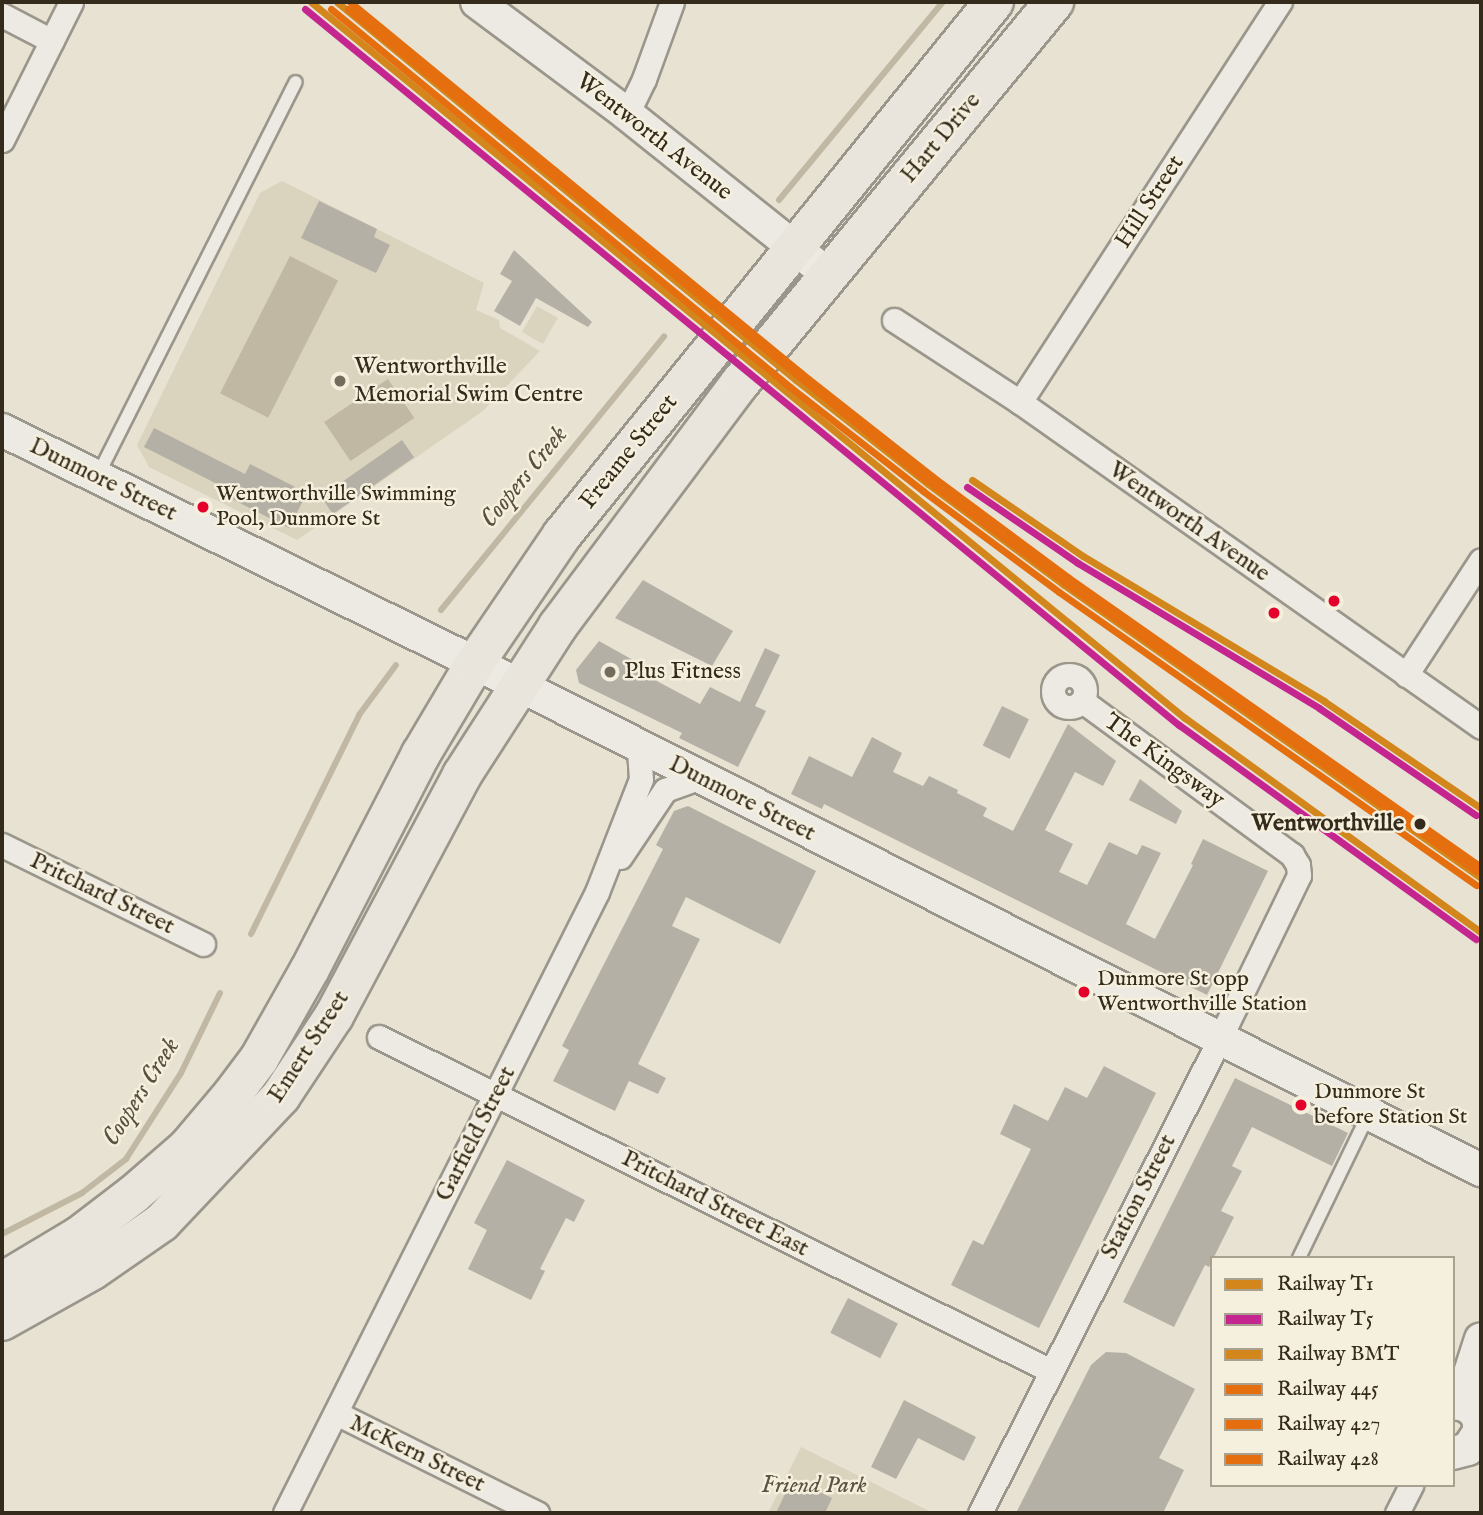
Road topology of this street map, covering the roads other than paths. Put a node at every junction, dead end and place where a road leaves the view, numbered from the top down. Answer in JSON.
{"nodes":[{"id":1,"x":71,"y":2,"type":"edge"},
{"id":2,"x":477,"y":2,"type":"edge"},
{"id":3,"x":672,"y":2,"type":"edge"},
{"id":4,"x":994,"y":2,"type":"edge"},
{"id":5,"x":1054,"y":2,"type":"edge"},
{"id":6,"x":1280,"y":2,"type":"edge"},
{"id":7,"x":2,"y":15,"type":"edge"},
{"id":8,"x":52,"y":41,"type":"junction"},
{"id":9,"x":296,"y":82,"type":"dead end"},
{"id":10,"x":627,"y":114,"type":"junction"},
{"id":11,"x":2,"y":140,"type":"edge"},
{"id":12,"x":792,"y":248,"type":"junction"},
{"id":13,"x":829,"y":275,"type":"junction"},
{"id":14,"x":894,"y":320,"type":"dead end"},
{"id":15,"x":1020,"y":402,"type":"junction"},
{"id":16,"x":2,"y":430,"type":"edge"},
{"id":17,"x":97,"y":477,"type":"junction"},
{"id":18,"x":1481,"y":560,"type":"edge"},
{"id":19,"x":475,"y":663,"type":"junction"},
{"id":20,"x":1406,"y":675,"type":"junction"},
{"id":21,"x":518,"y":686,"type":"junction"},
{"id":22,"x":1082,"y":701,"type":"dead end"},
{"id":23,"x":1481,"y":727,"type":"edge"},
{"id":24,"x":639,"y":747,"type":"junction"},
{"id":25,"x":700,"y":777,"type":"junction"},
{"id":26,"x":2,"y":845,"type":"edge"},
{"id":27,"x":1297,"y":880,"type":"joint"},
{"id":28,"x":597,"y":892,"type":"junction"},
{"id":29,"x":203,"y":944,"type":"dead end"},
{"id":30,"x":379,"y":1037,"type":"dead end"},
{"id":31,"x":1220,"y":1038,"type":"junction"},
{"id":32,"x":495,"y":1095,"type":"junction"},
{"id":33,"x":1369,"y":1113,"type":"junction"},
{"id":34,"x":1481,"y":1170,"type":"edge"},
{"id":35,"x":1300,"y":1256,"type":"edge"},
{"id":36,"x":2,"y":1282,"type":"edge"},
{"id":37,"x":2,"y":1321,"type":"edge"},
{"id":38,"x":1481,"y":1339,"type":"edge"},
{"id":39,"x":1051,"y":1371,"type":"junction"},
{"id":40,"x":1456,"y":1403,"type":"edge"},
{"id":41,"x":336,"y":1413,"type":"junction"},
{"id":42,"x":1470,"y":1447,"type":"edge"},
{"id":43,"x":1410,"y":1487,"type":"edge"},
{"id":44,"x":285,"y":1513,"type":"edge"},
{"id":45,"x":537,"y":1513,"type":"edge"},
{"id":46,"x":980,"y":1513,"type":"edge"},
{"id":47,"x":1396,"y":1513,"type":"edge"}],
"edges":[{"from":1,"to":8,"type":"street"},
{"from":2,"to":10,"type":"street","name":"Wentworth Avenue"},
{"from":3,"to":10,"type":"street"},
{"from":4,"to":12,"type":"highway","name":"Hart Drive"},
{"from":5,"to":13,"type":"highway","name":"Hart Drive"},
{"from":6,"to":15,"type":"street","name":"Hill Street"},
{"from":7,"to":8,"type":"street"},
{"from":8,"to":11,"type":"street"},
{"from":9,"to":17,"type":"lane"},
{"from":10,"to":12,"type":"street","name":"Wentworth Avenue"},
{"from":12,"to":13,"type":"street","name":"Wentworth Avenue"},
{"from":12,"to":19,"type":"highway","name":"Freame Street"},
{"from":13,"to":21,"type":"highway","name":"Freame Street"},
{"from":14,"to":15,"type":"street","name":"Wentworth Avenue"},
{"from":15,"to":20,"type":"street","name":"Wentworth Avenue"},
{"from":16,"to":17,"type":"street","name":"Dunmore Street"},
{"from":17,"to":19,"type":"street","name":"Dunmore Street"},
{"from":18,"to":20,"type":"street"},
{"from":19,"to":21,"type":"street","name":"Dunmore Street"},
{"from":19,"to":36,"type":"highway","name":"Emert Street"},
{"from":20,"to":23,"type":"street","name":"Wentworth Avenue"},
{"from":21,"to":24,"type":"street","name":"Dunmore Street"},
{"from":21,"to":37,"type":"highway","name":"Emert Street"},
{"from":22,"to":27,"type":"street","name":"The Kingsway"},
{"from":24,"to":25,"type":"street","name":"Dunmore Street"},
{"from":24,"to":28,"type":"street","name":"Garfield Street"},
{"from":25,"to":28,"type":"street"},
{"from":25,"to":31,"type":"street","name":"Dunmore Street"},
{"from":26,"to":29,"type":"street","name":"Pritchard Street"},
{"from":27,"to":31,"type":"street","name":"Station Street"},
{"from":28,"to":32,"type":"street","name":"Garfield Street"},
{"from":30,"to":32,"type":"street","name":"Pritchard Street East"},
{"from":31,"to":33,"type":"street","name":"Dunmore Street"},
{"from":31,"to":39,"type":"street","name":"Station Street"},
{"from":32,"to":39,"type":"street","name":"Pritchard Street East"},
{"from":32,"to":41,"type":"street","name":"Garfield Street"},
{"from":33,"to":34,"type":"street","name":"Dunmore Street"},
{"from":33,"to":35,"type":"lane"},
{"from":38,"to":40,"type":"street"},
{"from":39,"to":46,"type":"street","name":"Station Street"},
{"from":40,"to":42,"type":"street"},
{"from":41,"to":44,"type":"street","name":"Garfield Street"},
{"from":41,"to":45,"type":"street","name":"McKern Street"},
{"from":43,"to":47,"type":"street"}]}
